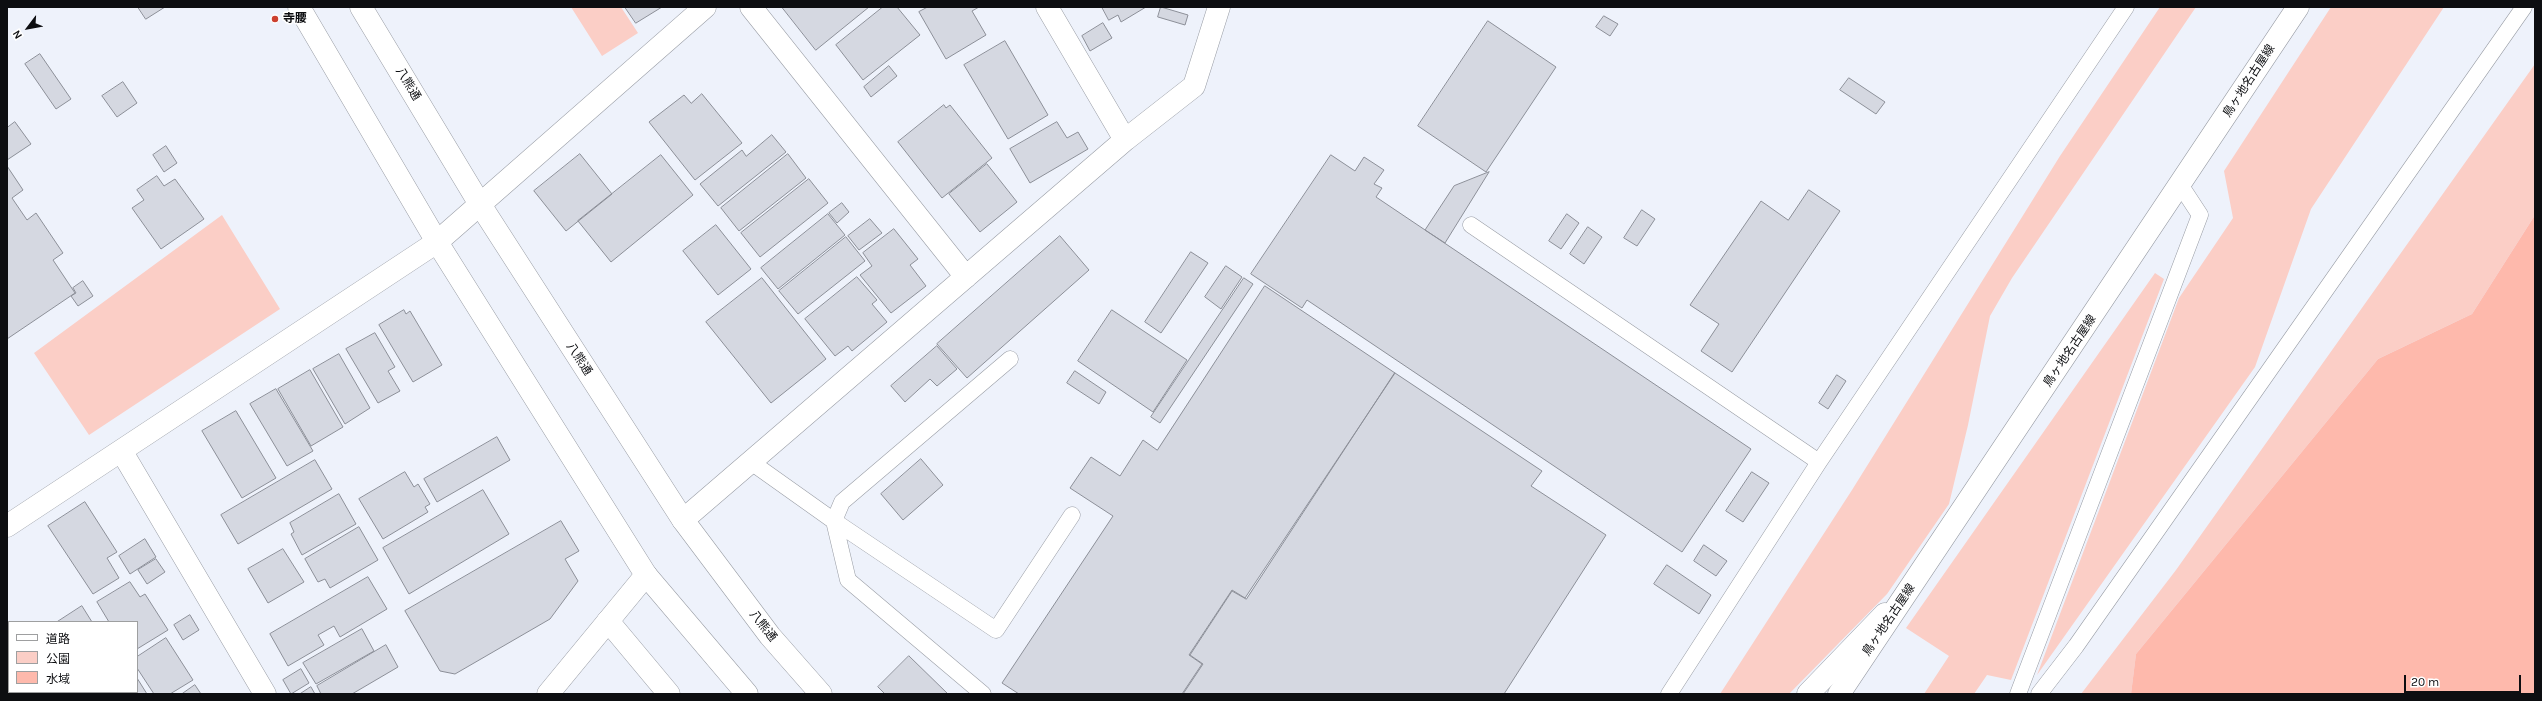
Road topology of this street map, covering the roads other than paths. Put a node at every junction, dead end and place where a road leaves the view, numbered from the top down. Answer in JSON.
{"nodes":[{"id":1,"x":299,"y":7,"type":"edge"},
{"id":2,"x":362,"y":7,"type":"edge"},
{"id":3,"x":705,"y":7,"type":"edge"},
{"id":4,"x":751,"y":7,"type":"edge"},
{"id":5,"x":1047,"y":7,"type":"edge"},
{"id":6,"x":1219,"y":7,"type":"edge"},
{"id":7,"x":2126,"y":7,"type":"edge"},
{"id":8,"x":2298,"y":7,"type":"edge"},
{"id":9,"x":2524,"y":7,"type":"edge"},
{"id":10,"x":1125,"y":140,"type":"junction"},
{"id":11,"x":2181,"y":186,"type":"junction"},
{"id":12,"x":480,"y":206,"type":"junction"},
{"id":13,"x":1471,"y":225,"type":"dead end"},
{"id":14,"x":437,"y":242,"type":"junction"},
{"id":15,"x":966,"y":277,"type":"junction"},
{"id":16,"x":1010,"y":359,"type":"dead end"},
{"id":17,"x":122,"y":452,"type":"junction"},
{"id":18,"x":750,"y":462,"type":"junction"},
{"id":19,"x":1819,"y":462,"type":"junction"},
{"id":20,"x":1072,"y":516,"type":"dead end"},
{"id":21,"x":682,"y":520,"type":"junction"},
{"id":22,"x":834,"y":521,"type":"junction"},
{"id":23,"x":7,"y":526,"type":"edge"},
{"id":24,"x":646,"y":575,"type":"junction"},
{"id":25,"x":1910,"y":589,"type":"junction"},
{"id":26,"x":608,"y":621,"type":"junction"},
{"id":27,"x":265,"y":694,"type":"edge"},
{"id":28,"x":548,"y":694,"type":"edge"},
{"id":29,"x":669,"y":694,"type":"edge"},
{"id":30,"x":747,"y":694,"type":"edge"},
{"id":31,"x":821,"y":694,"type":"edge"},
{"id":32,"x":982,"y":694,"type":"edge"},
{"id":33,"x":1669,"y":694,"type":"edge"},
{"id":34,"x":1808,"y":694,"type":"edge"},
{"id":35,"x":1839,"y":694,"type":"edge"},
{"id":36,"x":2018,"y":694,"type":"edge"},
{"id":37,"x":2039,"y":694,"type":"edge"}],
"edges":[{"from":1,"to":14,"type":"street"},
{"from":2,"to":12,"type":"street","name":"八熊通"},
{"from":3,"to":12,"type":"street"},
{"from":4,"to":15,"type":"street"},
{"from":5,"to":10,"type":"street"},
{"from":6,"to":10,"type":"street"},
{"from":7,"to":19,"type":"lane"},
{"from":8,"to":11,"type":"street","name":"鳥ヶ地名古屋線"},
{"from":9,"to":37,"type":"lane"},
{"from":10,"to":15,"type":"street"},
{"from":11,"to":25,"type":"street","name":"鳥ヶ地名古屋線"},
{"from":11,"to":36,"type":"lane"},
{"from":12,"to":14,"type":"street"},
{"from":12,"to":21,"type":"street","name":"八熊通"},
{"from":13,"to":19,"type":"lane"},
{"from":14,"to":17,"type":"street"},
{"from":14,"to":24,"type":"street"},
{"from":15,"to":18,"type":"street"},
{"from":16,"to":22,"type":"lane"},
{"from":17,"to":23,"type":"street"},
{"from":17,"to":27,"type":"street"},
{"from":18,"to":21,"type":"street"},
{"from":18,"to":22,"type":"lane"},
{"from":19,"to":33,"type":"lane"},
{"from":20,"to":22,"type":"lane"},
{"from":21,"to":31,"type":"street","name":"八熊通"},
{"from":22,"to":32,"type":"lane"},
{"from":24,"to":26,"type":"street"},
{"from":24,"to":30,"type":"street"},
{"from":25,"to":34,"type":"street"},
{"from":25,"to":35,"type":"street","name":"鳥ヶ地名古屋線"},
{"from":26,"to":28,"type":"street"},
{"from":26,"to":29,"type":"street"}]}
